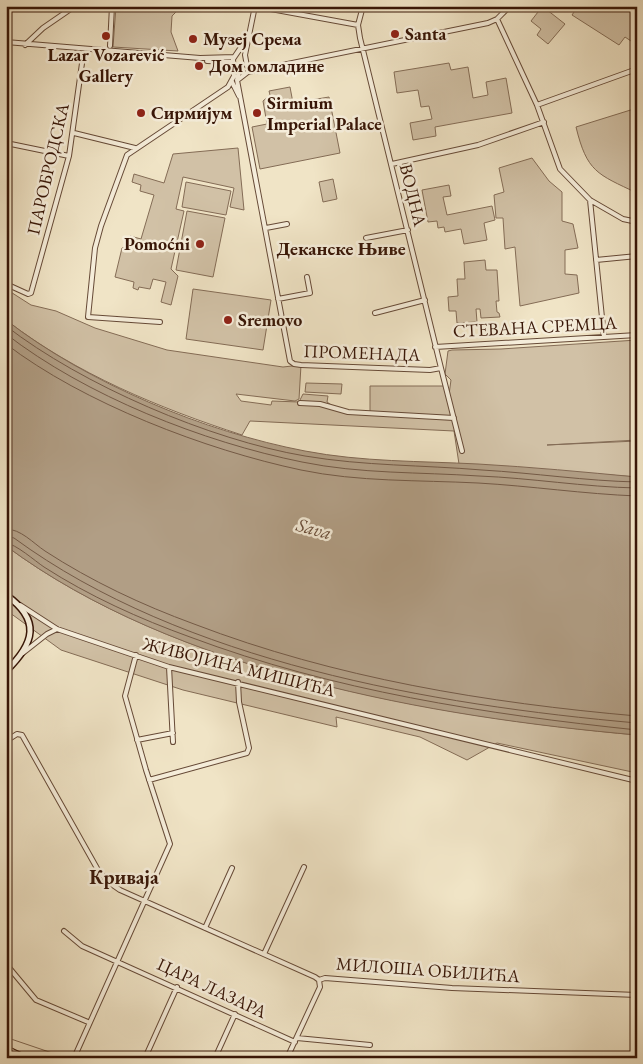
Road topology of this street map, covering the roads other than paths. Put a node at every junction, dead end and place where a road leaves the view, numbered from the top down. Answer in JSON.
{"nodes":[{"id":1,"x":75,"y":6,"type":"edge"},
{"id":2,"x":112,"y":6,"type":"edge"},
{"id":3,"x":255,"y":6,"type":"edge"},
{"id":4,"x":363,"y":6,"type":"edge"},
{"id":5,"x":510,"y":6,"type":"edge"},
{"id":6,"x":497,"y":19,"type":"junction"},
{"id":7,"x":358,"y":25,"type":"junction"},
{"id":8,"x":248,"y":36,"type":"junction"},
{"id":9,"x":6,"y":42,"type":"edge"},
{"id":10,"x":25,"y":45,"type":"junction"},
{"id":11,"x":110,"y":46,"type":"dead end"},
{"id":12,"x":84,"y":49,"type":"junction"},
{"id":13,"x":364,"y":49,"type":"junction"},
{"id":14,"x":235,"y":56,"type":"junction"},
{"id":15,"x":200,"y":58,"type":"junction"},
{"id":16,"x":245,"y":60,"type":"junction"},
{"id":17,"x":233,"y":63,"type":"junction"},
{"id":18,"x":241,"y":67,"type":"junction"},
{"id":19,"x":637,"y":70,"type":"edge"},
{"id":20,"x":257,"y":71,"type":"junction"},
{"id":21,"x":238,"y":80,"type":"junction"},
{"id":22,"x":232,"y":82,"type":"junction"},
{"id":23,"x":241,"y":101,"type":"junction"},
{"id":24,"x":537,"y":105,"type":"junction"},
{"id":25,"x":544,"y":122,"type":"junction"},
{"id":26,"x":74,"y":133,"type":"junction"},
{"id":27,"x":6,"y":142,"type":"edge"},
{"id":28,"x":135,"y":148,"type":"junction"},
{"id":29,"x":69,"y":156,"type":"junction"},
{"id":30,"x":392,"y":164,"type":"junction"},
{"id":31,"x":590,"y":200,"type":"junction"},
{"id":32,"x":637,"y":222,"type":"edge"},
{"id":33,"x":287,"y":224,"type":"dead end"},
{"id":34,"x":266,"y":228,"type":"junction"},
{"id":35,"x":408,"y":230,"type":"junction"},
{"id":36,"x":366,"y":238,"type":"dead end"},
{"id":37,"x":637,"y":256,"type":"edge"},
{"id":38,"x":596,"y":260,"type":"junction"},
{"id":39,"x":307,"y":277,"type":"dead end"},
{"id":40,"x":6,"y":284,"type":"edge"},
{"id":41,"x":278,"y":299,"type":"junction"},
{"id":42,"x":424,"y":300,"type":"junction"},
{"id":43,"x":375,"y":313,"type":"dead end"},
{"id":44,"x":160,"y":322,"type":"dead end"},
{"id":45,"x":637,"y":335,"type":"edge"},
{"id":46,"x":604,"y":337,"type":"junction"},
{"id":47,"x":435,"y":347,"type":"junction"},
{"id":48,"x":441,"y":368,"type":"junction"},
{"id":49,"x":300,"y":403,"type":"dead end"},
{"id":50,"x":454,"y":418,"type":"junction"},
{"id":51,"x":462,"y":451,"type":"dead end"},
{"id":52,"x":6,"y":595,"type":"edge"},
{"id":53,"x":20,"y":605,"type":"junction"},
{"id":54,"x":57,"y":629,"type":"junction"},
{"id":55,"x":23,"y":652,"type":"junction"},
{"id":56,"x":136,"y":655,"type":"junction"},
{"id":57,"x":169,"y":667,"type":"junction"},
{"id":58,"x":6,"y":671,"type":"edge"},
{"id":59,"x":238,"y":682,"type":"junction"},
{"id":60,"x":172,"y":733,"type":"junction"},
{"id":61,"x":137,"y":740,"type":"junction"},
{"id":62,"x":6,"y":741,"type":"edge"},
{"id":63,"x":173,"y":742,"type":"dead end"},
{"id":64,"x":149,"y":780,"type":"junction"},
{"id":65,"x":637,"y":781,"type":"edge"},
{"id":66,"x":304,"y":867,"type":"dead end"},
{"id":67,"x":232,"y":868,"type":"dead end"},
{"id":68,"x":145,"y":901,"type":"junction"},
{"id":69,"x":205,"y":928,"type":"junction"},
{"id":70,"x":64,"y":931,"type":"dead end"},
{"id":71,"x":264,"y":954,"type":"junction"},
{"id":72,"x":118,"y":960,"type":"junction"},
{"id":73,"x":6,"y":964,"type":"edge"},
{"id":74,"x":319,"y":980,"type":"junction"},
{"id":75,"x":177,"y":987,"type":"junction"},
{"id":76,"x":637,"y":995,"type":"edge"},
{"id":77,"x":236,"y":1014,"type":"junction"},
{"id":78,"x":88,"y":1022,"type":"junction"},
{"id":79,"x":296,"y":1040,"type":"junction"},
{"id":80,"x":370,"y":1045,"type":"dead end"},
{"id":81,"x":6,"y":1048,"type":"edge"},
{"id":82,"x":74,"y":1057,"type":"edge"},
{"id":83,"x":25,"y":1058,"type":"edge"},
{"id":84,"x":82,"y":1058,"type":"edge"},
{"id":85,"x":146,"y":1058,"type":"edge"},
{"id":86,"x":215,"y":1058,"type":"edge"},
{"id":87,"x":287,"y":1058,"type":"edge"}],
"edges":[{"from":1,"to":10,"type":"street"},
{"from":2,"to":11,"type":"street"},
{"from":3,"to":7,"type":"street"},
{"from":3,"to":8,"type":"street"},
{"from":4,"to":7,"type":"street"},
{"from":5,"to":6,"type":"street"},
{"from":6,"to":13,"type":"street"},
{"from":6,"to":24,"type":"street"},
{"from":7,"to":13,"type":"street","name":"ВОДНА"},
{"from":8,"to":14,"type":"street"},
{"from":8,"to":16,"type":"street"},
{"from":9,"to":10,"type":"street"},
{"from":10,"to":12,"type":"street"},
{"from":12,"to":15,"type":"street"},
{"from":12,"to":26,"type":"street","name":"ПАРОБРОДСКА"},
{"from":13,"to":20,"type":"street"},
{"from":13,"to":30,"type":"street","name":"ВОДНА"},
{"from":14,"to":15,"type":"street"},
{"from":14,"to":16,"type":"street"},
{"from":14,"to":17,"type":"street"},
{"from":15,"to":17,"type":"street"},
{"from":16,"to":18,"type":"street"},
{"from":16,"to":20,"type":"street"},
{"from":17,"to":18,"type":"street"},
{"from":17,"to":22,"type":"street"},
{"from":18,"to":20,"type":"street"},
{"from":18,"to":21,"type":"street"},
{"from":19,"to":24,"type":"street"},
{"from":20,"to":21,"type":"street"},
{"from":21,"to":22,"type":"street"},
{"from":21,"to":23,"type":"street"},
{"from":22,"to":23,"type":"street"},
{"from":22,"to":28,"type":"street"},
{"from":23,"to":34,"type":"street"},
{"from":24,"to":25,"type":"street"},
{"from":25,"to":30,"type":"street"},
{"from":25,"to":31,"type":"street"},
{"from":26,"to":28,"type":"street"},
{"from":26,"to":29,"type":"street","name":"ПАРОБРОДСКА"},
{"from":27,"to":29,"type":"street"},
{"from":28,"to":44,"type":"street"},
{"from":29,"to":40,"type":"street","name":"ПАРОБРОДСКА"},
{"from":30,"to":35,"type":"street","name":"ВОДНА"},
{"from":31,"to":32,"type":"street"},
{"from":31,"to":38,"type":"street"},
{"from":33,"to":34,"type":"street"},
{"from":34,"to":41,"type":"street"},
{"from":35,"to":36,"type":"street"},
{"from":35,"to":42,"type":"street","name":"ВОДНА"},
{"from":37,"to":38,"type":"street"},
{"from":38,"to":46,"type":"street"},
{"from":39,"to":41,"type":"street"},
{"from":41,"to":48,"type":"street","name":"ПРОМЕНАДА"},
{"from":42,"to":43,"type":"street"},
{"from":42,"to":47,"type":"street","name":"ВОДНА"},
{"from":45,"to":46,"type":"street","name":"СТЕВАНА СРЕМЦА"},
{"from":46,"to":47,"type":"street","name":"СТЕВАНА СРЕМЦА"},
{"from":47,"to":48,"type":"street","name":"ПРОМЕНАДА"},
{"from":48,"to":50,"type":"street"},
{"from":49,"to":50,"type":"street"},
{"from":50,"to":51,"type":"street"},
{"from":52,"to":53,"type":"street"},
{"from":53,"to":54,"type":"street","name":"ЖИВОЈИНА МИШИЋА"},
{"from":53,"to":55,"type":"street"},
{"from":54,"to":55,"type":"street"},
{"from":54,"to":56,"type":"street","name":"ЖИВОЈИНА МИШИЋА"},
{"from":55,"to":58,"type":"street"},
{"from":56,"to":57,"type":"street","name":"ЖИВОЈИНА МИШИЋА"},
{"from":56,"to":61,"type":"street"},
{"from":57,"to":59,"type":"street","name":"ЖИВОЈИНА МИШИЋА"},
{"from":57,"to":60,"type":"street"},
{"from":59,"to":64,"type":"street"},
{"from":59,"to":65,"type":"street","name":"ЖИВОЈИНА МИШИЋА"},
{"from":60,"to":61,"type":"street"},
{"from":60,"to":63,"type":"street"},
{"from":61,"to":64,"type":"street"},
{"from":62,"to":68,"type":"street","name":"МИЛОША ОБИЛИЋА"},
{"from":64,"to":68,"type":"street"},
{"from":66,"to":71,"type":"street"},
{"from":67,"to":69,"type":"street"},
{"from":68,"to":69,"type":"street","name":"МИЛОША ОБИЛИЋА"},
{"from":68,"to":72,"type":"street"},
{"from":69,"to":71,"type":"street","name":"МИЛОША ОБИЛИЋА"},
{"from":70,"to":72,"type":"street","name":"ЦАРА ЛАЗАРА"},
{"from":71,"to":74,"type":"street","name":"МИЛОША ОБИЛИЋА"},
{"from":72,"to":75,"type":"street","name":"ЦАРА ЛАЗАРА"},
{"from":72,"to":78,"type":"street"},
{"from":73,"to":78,"type":"street"},
{"from":74,"to":76,"type":"street","name":"МИЛОША ОБИЛИЋА"},
{"from":74,"to":79,"type":"street"},
{"from":75,"to":77,"type":"street","name":"ЦАРА ЛАЗАРА"},
{"from":75,"to":85,"type":"street"},
{"from":77,"to":79,"type":"street","name":"ЦАРА ЛАЗАРА"},
{"from":77,"to":86,"type":"street"},
{"from":78,"to":82,"type":"street"},
{"from":79,"to":80,"type":"street","name":"ЦАРА ЛАЗАРА"},
{"from":79,"to":87,"type":"street"},
{"from":81,"to":83,"type":"main road"},
{"from":82,"to":84,"type":"street"}]}
